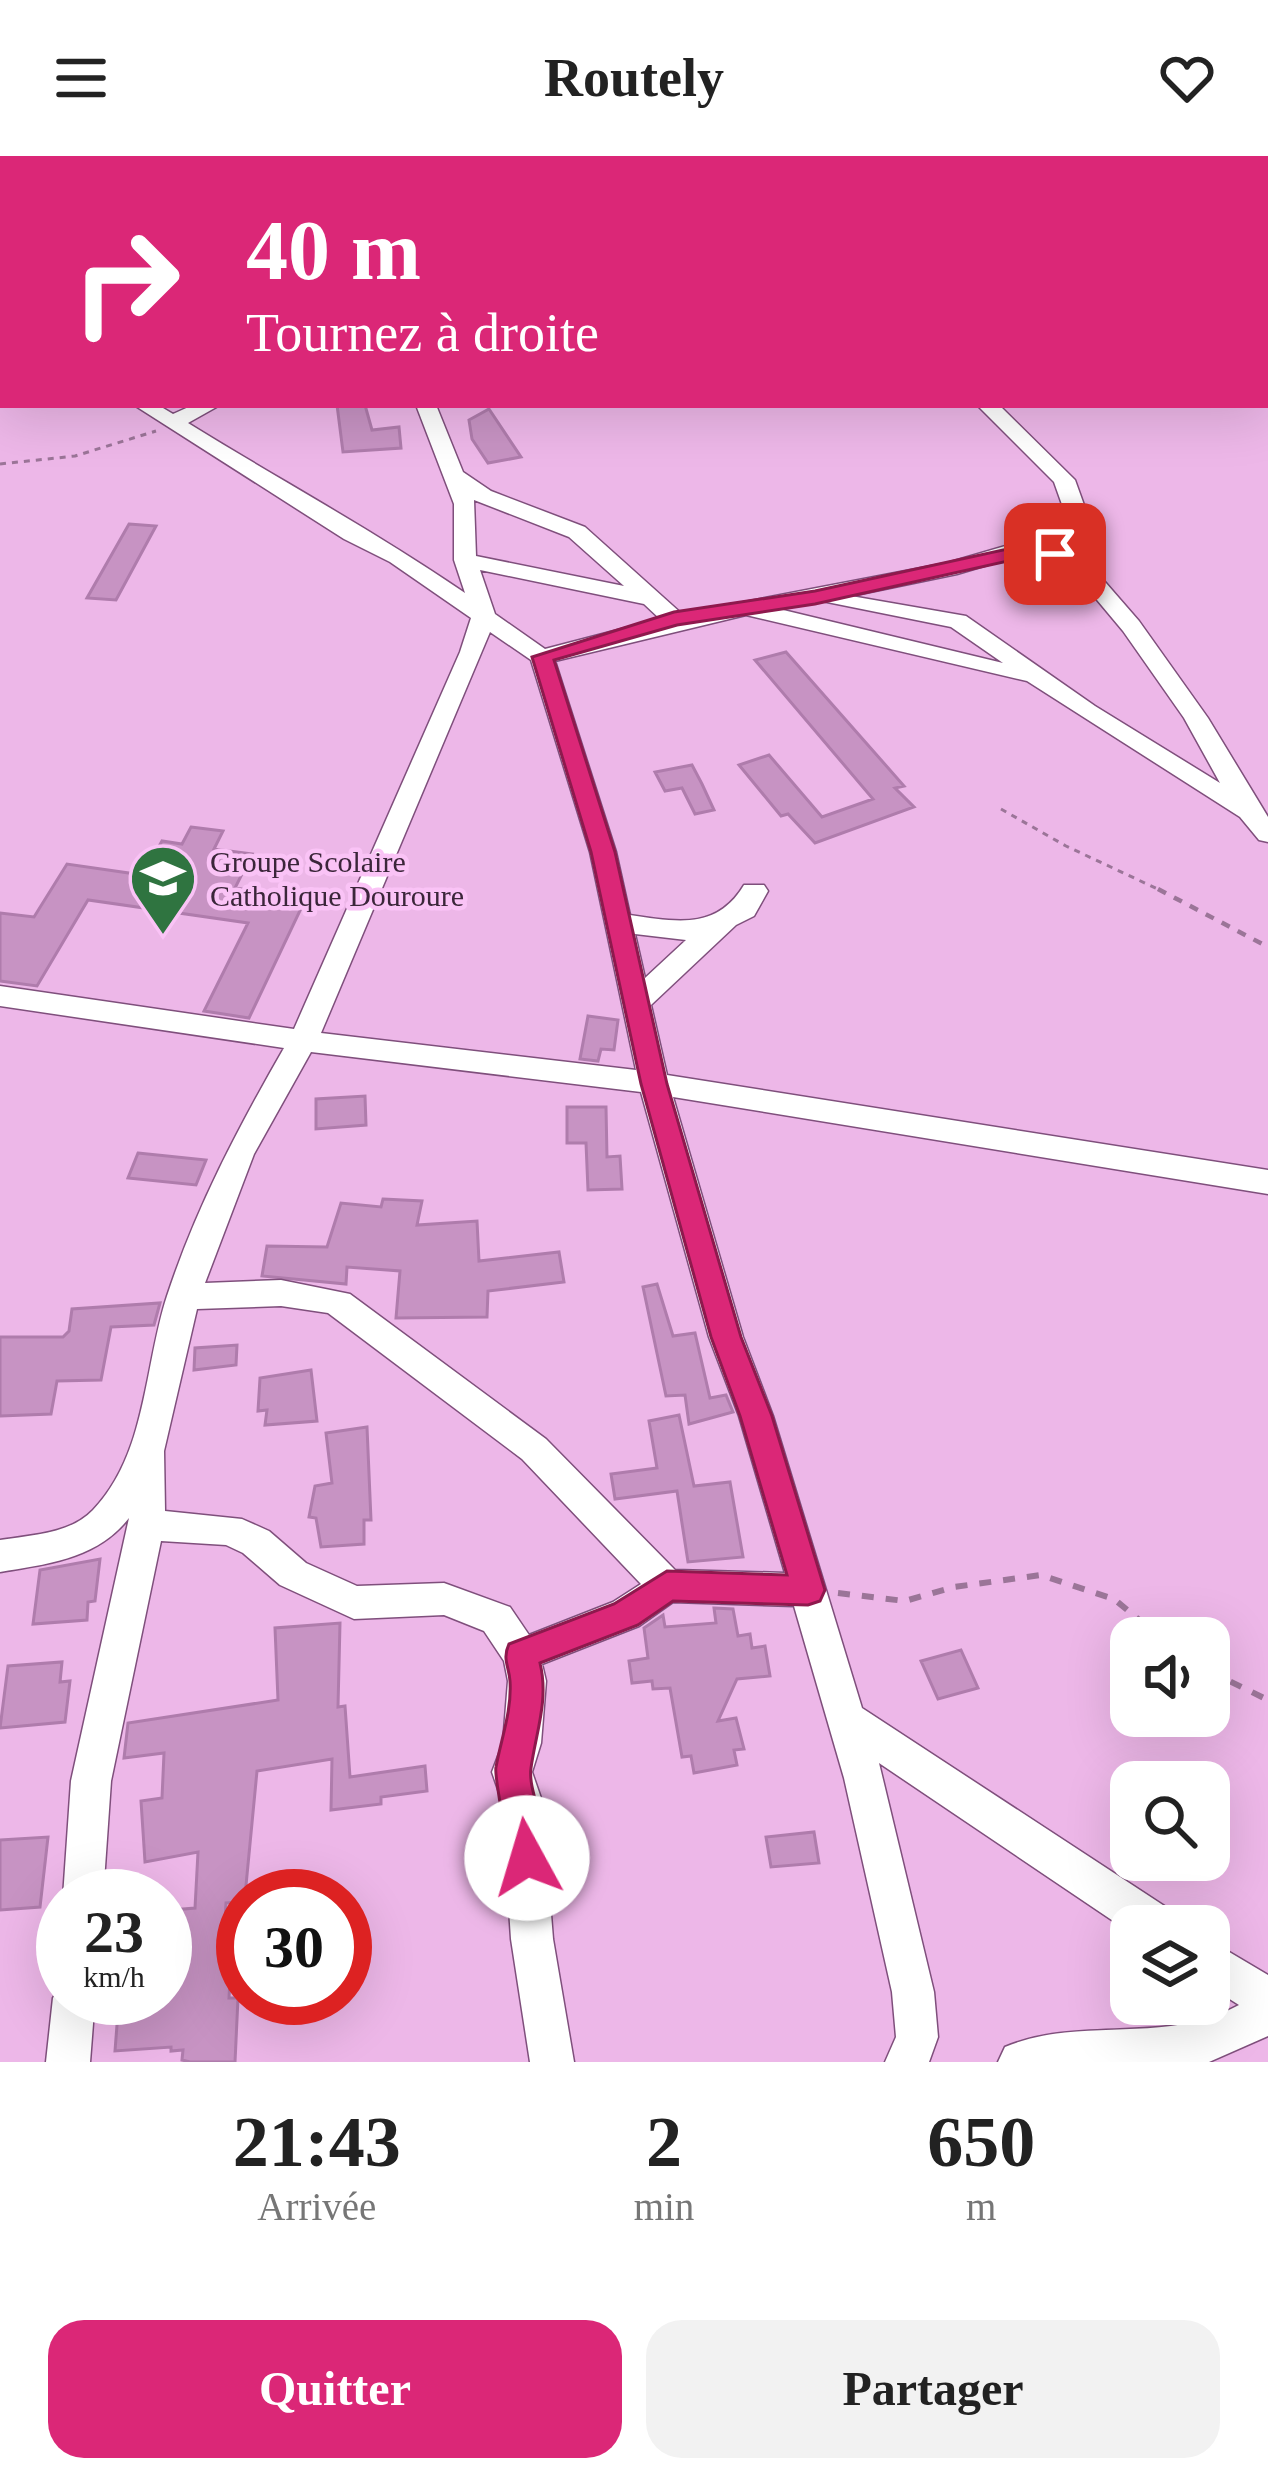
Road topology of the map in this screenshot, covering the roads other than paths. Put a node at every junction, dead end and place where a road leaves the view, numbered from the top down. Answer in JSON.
{"nodes":[{"id":1,"x":149,"y":408,"type":"edge"},
{"id":2,"x":203,"y":408,"type":"edge"},
{"id":3,"x":427,"y":408,"type":"edge"},
{"id":4,"x":990,"y":408,"type":"edge"},
{"id":5,"x":171,"y":422,"type":"junction"},
{"id":6,"x":457,"y":476,"type":"junction"},
{"id":7,"x":1082,"y":530,"type":"junction"},
{"id":8,"x":1026,"y":551,"type":"junction"},
{"id":9,"x":1084,"y":558,"type":"junction"},
{"id":10,"x":465,"y":560,"type":"junction"},
{"id":11,"x":815,"y":597,"type":"junction"},
{"id":12,"x":651,"y":599,"type":"junction"},
{"id":13,"x":743,"y":607,"type":"junction"},
{"id":14,"x":484,"y":613,"type":"junction"},
{"id":15,"x":674,"y":619,"type":"junction"},
{"id":16,"x":542,"y":657,"type":"junction"},
{"id":17,"x":1038,"y":679,"type":"junction"},
{"id":18,"x":1250,"y":812,"type":"junction"},
{"id":19,"x":1268,"y":834,"type":"edge"},
{"id":20,"x":754,"y":891,"type":"dead end"},
{"id":21,"x":618,"y":922,"type":"junction"},
{"id":22,"x":715,"y":931,"type":"junction"},
{"id":23,"x":0,"y":996,"type":"edge"},
{"id":24,"x":636,"y":1002,"type":"junction"},
{"id":25,"x":303,"y":1041,"type":"junction"},
{"id":26,"x":654,"y":1084,"type":"junction"},
{"id":27,"x":1268,"y":1182,"type":"edge"},
{"id":28,"x":183,"y":1297,"type":"junction"},
{"id":29,"x":147,"y":1451,"type":"junction"},
{"id":30,"x":147,"y":1525,"type":"junction"},
{"id":31,"x":0,"y":1556,"type":"edge"},
{"id":32,"x":667,"y":1586,"type":"junction"},
{"id":33,"x":808,"y":1590,"type":"junction"},
{"id":34,"x":521,"y":1655,"type":"junction"},
{"id":35,"x":848,"y":1720,"type":"junction"},
{"id":36,"x":85,"y":1869,"type":"edge"},
{"id":37,"x":1126,"y":1905,"type":"edge"},
{"id":38,"x":1230,"y":1974,"type":"edge"},
{"id":39,"x":1268,"y":2000,"type":"edge"},
{"id":40,"x":1268,"y":2012,"type":"edge"},
{"id":41,"x":71,"y":2025,"type":"edge"},
{"id":42,"x":68,"y":2062,"type":"edge"},
{"id":43,"x":551,"y":2062,"type":"edge"},
{"id":44,"x":908,"y":2062,"type":"edge"},
{"id":45,"x":1020,"y":2062,"type":"edge"}],
"edges":[{"from":1,"to":5,"type":"street"},
{"from":2,"to":5,"type":"street"},
{"from":3,"to":6,"type":"street"},
{"from":4,"to":7,"type":"street"},
{"from":5,"to":14,"type":"street"},
{"from":6,"to":10,"type":"street"},
{"from":6,"to":12,"type":"street"},
{"from":7,"to":8,"type":"street"},
{"from":7,"to":9,"type":"street"},
{"from":8,"to":9,"type":"street"},
{"from":8,"to":11,"type":"street"},
{"from":9,"to":18,"type":"street"},
{"from":10,"to":12,"type":"street"},
{"from":10,"to":14,"type":"street"},
{"from":11,"to":13,"type":"street"},
{"from":11,"to":17,"type":"street"},
{"from":12,"to":15,"type":"street"},
{"from":13,"to":15,"type":"street"},
{"from":13,"to":17,"type":"street"},
{"from":14,"to":16,"type":"street"},
{"from":14,"to":25,"type":"street"},
{"from":15,"to":16,"type":"street"},
{"from":16,"to":21,"type":"street"},
{"from":17,"to":18,"type":"street"},
{"from":18,"to":19,"type":"street"},
{"from":20,"to":22,"type":"street"},
{"from":21,"to":22,"type":"street"},
{"from":21,"to":24,"type":"street"},
{"from":22,"to":24,"type":"street"},
{"from":23,"to":25,"type":"street"},
{"from":24,"to":26,"type":"street"},
{"from":25,"to":26,"type":"street"},
{"from":25,"to":28,"type":"street"},
{"from":26,"to":27,"type":"street"},
{"from":26,"to":33,"type":"street"},
{"from":28,"to":29,"type":"street"},
{"from":28,"to":32,"type":"street"},
{"from":29,"to":30,"type":"street"},
{"from":29,"to":31,"type":"street"},
{"from":30,"to":34,"type":"street"},
{"from":30,"to":36,"type":"street"},
{"from":32,"to":33,"type":"street"},
{"from":32,"to":34,"type":"street"},
{"from":33,"to":35,"type":"street"},
{"from":34,"to":43,"type":"street"},
{"from":35,"to":37,"type":"street"},
{"from":35,"to":44,"type":"street"},
{"from":38,"to":39,"type":"street"},
{"from":40,"to":45,"type":"street"},
{"from":41,"to":42,"type":"street"}]}
